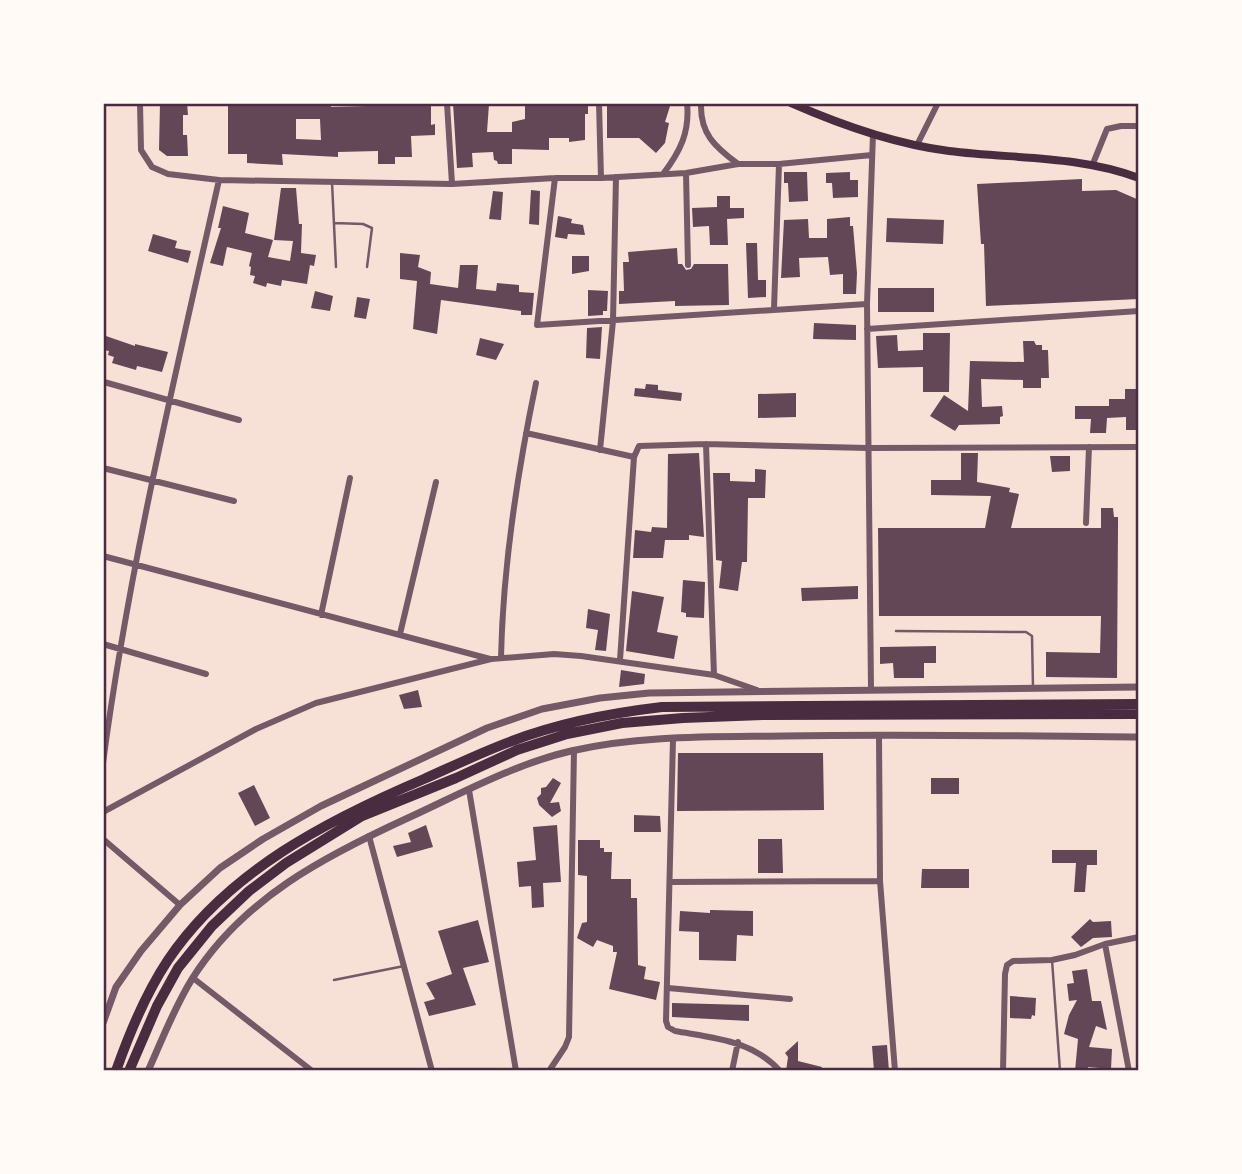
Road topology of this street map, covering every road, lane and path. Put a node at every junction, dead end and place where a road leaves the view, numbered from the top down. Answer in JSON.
{"nodes":[{"id":1,"x":140,"y":103,"type":"edge"},
{"id":2,"x":447,"y":103,"type":"edge"},
{"id":3,"x":599,"y":103,"type":"edge"},
{"id":4,"x":687,"y":103,"type":"edge"},
{"id":5,"x":701,"y":103,"type":"edge"},
{"id":6,"x":791,"y":103,"type":"edge"},
{"id":7,"x":938,"y":103,"type":"edge"},
{"id":8,"x":688,"y":116,"type":"junction"},
{"id":9,"x":701,"y":116,"type":"junction"},
{"id":10,"x":1139,"y":126,"type":"edge"},
{"id":11,"x":873,"y":134,"type":"junction"},
{"id":12,"x":917,"y":145,"type":"junction"},
{"id":13,"x":872,"y":155,"type":"junction"},
{"id":14,"x":738,"y":164,"type":"junction"},
{"id":15,"x":779,"y":164,"type":"junction"},
{"id":16,"x":1092,"y":166,"type":"junction"},
{"id":17,"x":686,"y":173,"type":"junction"},
{"id":18,"x":663,"y":174,"type":"junction"},
{"id":19,"x":616,"y":177,"type":"junction"},
{"id":20,"x":555,"y":178,"type":"junction"},
{"id":21,"x":601,"y":178,"type":"junction"},
{"id":22,"x":1139,"y":178,"type":"edge"},
{"id":23,"x":219,"y":180,"type":"junction"},
{"id":24,"x":332,"y":181,"type":"junction"},
{"id":25,"x":452,"y":184,"type":"junction"},
{"id":26,"x":334,"y":223,"type":"junction"},
{"id":27,"x":688,"y":265,"type":"dead end"},
{"id":28,"x":336,"y":267,"type":"dead end"},
{"id":29,"x":367,"y":267,"type":"dead end"},
{"id":30,"x":867,"y":304,"type":"junction"},
{"id":31,"x":774,"y":309,"type":"junction"},
{"id":32,"x":1139,"y":311,"type":"edge"},
{"id":33,"x":612,"y":321,"type":"junction"},
{"id":34,"x":867,"y":329,"type":"junction"},
{"id":35,"x":104,"y":382,"type":"edge"},
{"id":36,"x":536,"y":383,"type":"dead end"},
{"id":37,"x":169,"y":400,"type":"junction"},
{"id":38,"x":239,"y":420,"type":"dead end"},
{"id":39,"x":526,"y":433,"type":"junction"},
{"id":40,"x":706,"y":444,"type":"junction"},
{"id":41,"x":1089,"y":447,"type":"junction"},
{"id":42,"x":1139,"y":447,"type":"edge"},
{"id":43,"x":868,"y":448,"type":"junction"},
{"id":44,"x":600,"y":450,"type":"junction"},
{"id":45,"x":634,"y":457,"type":"junction"},
{"id":46,"x":103,"y":468,"type":"edge"},
{"id":47,"x":350,"y":478,"type":"dead end"},
{"id":48,"x":153,"y":481,"type":"junction"},
{"id":49,"x":436,"y":482,"type":"dead end"},
{"id":50,"x":234,"y":501,"type":"dead end"},
{"id":51,"x":1086,"y":523,"type":"dead end"},
{"id":52,"x":103,"y":556,"type":"edge"},
{"id":53,"x":136,"y":565,"type":"junction"},
{"id":54,"x":321,"y":615,"type":"junction"},
{"id":55,"x":896,"y":631,"type":"dead end"},
{"id":56,"x":400,"y":634,"type":"junction"},
{"id":57,"x":103,"y":644,"type":"edge"},
{"id":58,"x":120,"y":648,"type":"junction"},
{"id":59,"x":501,"y":658,"type":"junction"},
{"id":60,"x":491,"y":659,"type":"junction"},
{"id":61,"x":621,"y":660,"type":"junction"},
{"id":62,"x":206,"y":674,"type":"dead end"},
{"id":63,"x":714,"y":675,"type":"junction"},
{"id":64,"x":1139,"y":687,"type":"edge"},
{"id":65,"x":1033,"y":688,"type":"junction"},
{"id":66,"x":871,"y":689,"type":"junction"},
{"id":67,"x":757,"y":690,"type":"junction"},
{"id":68,"x":1139,"y":704,"type":"edge"},
{"id":69,"x":1139,"y":714,"type":"edge"},
{"id":70,"x":105,"y":732,"type":"edge"},
{"id":71,"x":879,"y":735,"type":"junction"},
{"id":72,"x":1139,"y":737,"type":"edge"},
{"id":73,"x":673,"y":739,"type":"junction"},
{"id":74,"x":574,"y":750,"type":"junction"},
{"id":75,"x":103,"y":763,"type":"edge"},
{"id":76,"x":469,"y":790,"type":"junction"},
{"id":77,"x":103,"y":812,"type":"edge"},
{"id":78,"x":369,"y":836,"type":"junction"},
{"id":79,"x":103,"y":839,"type":"edge"},
{"id":80,"x":880,"y":881,"type":"junction"},
{"id":81,"x":670,"y":882,"type":"junction"},
{"id":82,"x":180,"y":905,"type":"junction"},
{"id":83,"x":1139,"y":937,"type":"edge"},
{"id":84,"x":1105,"y":944,"type":"junction"},
{"id":85,"x":1052,"y":960,"type":"junction"},
{"id":86,"x":404,"y":966,"type":"junction"},
{"id":87,"x":193,"y":978,"type":"junction"},
{"id":88,"x":334,"y":980,"type":"dead end"},
{"id":89,"x":668,"y":989,"type":"junction"},
{"id":90,"x":790,"y":999,"type":"dead end"},
{"id":91,"x":103,"y":1023,"type":"edge"},
{"id":92,"x":738,"y":1042,"type":"junction"},
{"id":93,"x":311,"y":1070,"type":"edge"},
{"id":94,"x":116,"y":1071,"type":"edge"},
{"id":95,"x":129,"y":1071,"type":"edge"},
{"id":96,"x":148,"y":1071,"type":"edge"},
{"id":97,"x":432,"y":1071,"type":"edge"},
{"id":98,"x":516,"y":1071,"type":"edge"},
{"id":99,"x":549,"y":1071,"type":"edge"},
{"id":100,"x":732,"y":1071,"type":"edge"},
{"id":101,"x":780,"y":1071,"type":"edge"},
{"id":102,"x":895,"y":1071,"type":"edge"},
{"id":103,"x":1003,"y":1071,"type":"edge"},
{"id":104,"x":1060,"y":1071,"type":"edge"},
{"id":105,"x":1129,"y":1071,"type":"edge"}],
"edges":[{"from":1,"to":23,"type":"street"},
{"from":2,"to":25,"type":"street"},
{"from":3,"to":21,"type":"street"},
{"from":4,"to":8,"type":"street"},
{"from":5,"to":9,"type":"street"},
{"from":6,"to":11,"type":"main road"},
{"from":7,"to":12,"type":"street"},
{"from":8,"to":9,"type":"street"},
{"from":8,"to":18,"type":"street"},
{"from":9,"to":14,"type":"street"},
{"from":10,"to":16,"type":"street"},
{"from":11,"to":12,"type":"main road"},
{"from":11,"to":13,"type":"street"},
{"from":12,"to":16,"type":"main road"},
{"from":13,"to":15,"type":"street"},
{"from":13,"to":30,"type":"street"},
{"from":14,"to":15,"type":"street"},
{"from":14,"to":17,"type":"street"},
{"from":15,"to":31,"type":"street"},
{"from":16,"to":22,"type":"main road"},
{"from":17,"to":18,"type":"street"},
{"from":17,"to":27,"type":"street"},
{"from":18,"to":19,"type":"street"},
{"from":19,"to":21,"type":"street"},
{"from":19,"to":33,"type":"street"},
{"from":20,"to":21,"type":"street"},
{"from":20,"to":25,"type":"street"},
{"from":20,"to":33,"type":"street"},
{"from":23,"to":24,"type":"street"},
{"from":23,"to":37,"type":"street"},
{"from":24,"to":25,"type":"street"},
{"from":24,"to":26,"type":"lane"},
{"from":26,"to":28,"type":"lane"},
{"from":26,"to":29,"type":"lane"},
{"from":30,"to":31,"type":"street"},
{"from":30,"to":34,"type":"street"},
{"from":31,"to":33,"type":"street"},
{"from":32,"to":34,"type":"street"},
{"from":33,"to":44,"type":"street"},
{"from":34,"to":43,"type":"street"},
{"from":35,"to":37,"type":"street"},
{"from":36,"to":39,"type":"street"},
{"from":37,"to":38,"type":"street"},
{"from":37,"to":48,"type":"street"},
{"from":39,"to":44,"type":"street"},
{"from":39,"to":59,"type":"street"},
{"from":40,"to":43,"type":"street"},
{"from":40,"to":45,"type":"street"},
{"from":40,"to":63,"type":"street"},
{"from":41,"to":42,"type":"street"},
{"from":41,"to":43,"type":"street"},
{"from":41,"to":51,"type":"street"},
{"from":43,"to":66,"type":"street"},
{"from":44,"to":45,"type":"street"},
{"from":45,"to":61,"type":"street"},
{"from":46,"to":48,"type":"street"},
{"from":47,"to":54,"type":"street"},
{"from":48,"to":50,"type":"street"},
{"from":48,"to":53,"type":"street"},
{"from":49,"to":56,"type":"street"},
{"from":52,"to":53,"type":"street"},
{"from":53,"to":54,"type":"street"},
{"from":53,"to":58,"type":"street"},
{"from":54,"to":56,"type":"street"},
{"from":55,"to":65,"type":"lane"},
{"from":56,"to":60,"type":"street"},
{"from":57,"to":58,"type":"street"},
{"from":58,"to":62,"type":"street"},
{"from":58,"to":70,"type":"street"},
{"from":59,"to":60,"type":"street"},
{"from":59,"to":61,"type":"street"},
{"from":60,"to":77,"type":"street"},
{"from":61,"to":63,"type":"street"},
{"from":63,"to":67,"type":"street"},
{"from":64,"to":65,"type":"street"},
{"from":65,"to":66,"type":"street"},
{"from":66,"to":67,"type":"street"},
{"from":67,"to":82,"type":"street"},
{"from":68,"to":94,"type":"main road"},
{"from":69,"to":95,"type":"main road"},
{"from":70,"to":75,"type":"street"},
{"from":71,"to":72,"type":"street"},
{"from":71,"to":73,"type":"street"},
{"from":71,"to":80,"type":"street"},
{"from":73,"to":74,"type":"street"},
{"from":73,"to":81,"type":"street"},
{"from":74,"to":76,"type":"street"},
{"from":74,"to":99,"type":"street"},
{"from":76,"to":78,"type":"street"},
{"from":76,"to":98,"type":"street"},
{"from":78,"to":86,"type":"street"},
{"from":78,"to":87,"type":"street"},
{"from":79,"to":82,"type":"street"},
{"from":80,"to":81,"type":"street"},
{"from":80,"to":102,"type":"street"},
{"from":81,"to":89,"type":"street"},
{"from":82,"to":91,"type":"street"},
{"from":83,"to":84,"type":"street"},
{"from":84,"to":85,"type":"street"},
{"from":84,"to":105,"type":"street"},
{"from":85,"to":103,"type":"street"},
{"from":85,"to":104,"type":"lane"},
{"from":86,"to":88,"type":"lane"},
{"from":86,"to":97,"type":"street"},
{"from":87,"to":93,"type":"street"},
{"from":87,"to":96,"type":"street"},
{"from":89,"to":90,"type":"street"},
{"from":89,"to":92,"type":"street"},
{"from":92,"to":100,"type":"street"},
{"from":92,"to":101,"type":"street"}]}
